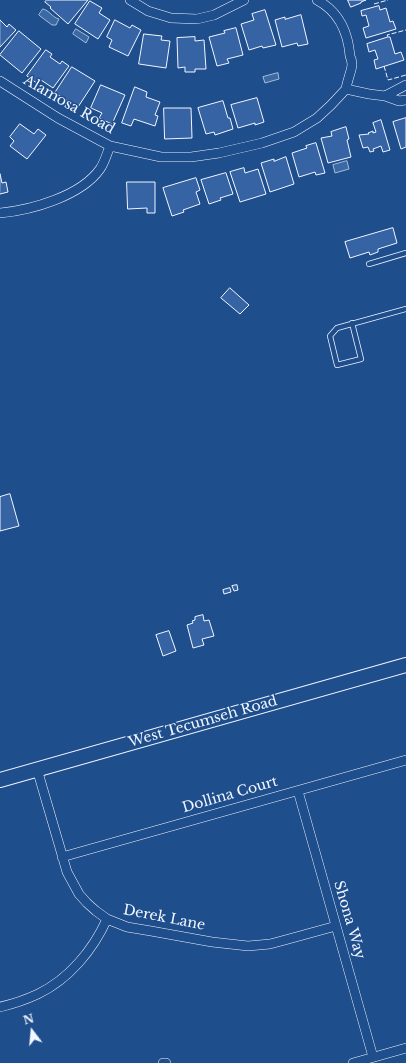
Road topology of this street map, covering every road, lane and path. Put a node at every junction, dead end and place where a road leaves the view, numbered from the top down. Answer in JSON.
{"nodes":[{"id":1,"x":130,"y":0,"type":"edge"},
{"id":2,"x":244,"y":0,"type":"edge"},
{"id":3,"x":317,"y":0,"type":"edge"},
{"id":4,"x":0,"y":80,"type":"edge"},
{"id":5,"x":406,"y":85,"type":"edge"},
{"id":6,"x":346,"y":89,"type":"junction"},
{"id":7,"x":385,"y":96,"type":"junction"},
{"id":8,"x":406,"y":100,"type":"edge"},
{"id":9,"x":110,"y":146,"type":"junction"},
{"id":10,"x":0,"y":213,"type":"edge"},
{"id":11,"x":406,"y":253,"type":"edge"},
{"id":12,"x":369,"y":264,"type":"dead end"},
{"id":13,"x":406,"y":308,"type":"edge"},
{"id":14,"x":352,"y":324,"type":"junction"},
{"id":15,"x":406,"y":665,"type":"edge"},
{"id":16,"x":406,"y":760,"type":"edge"},
{"id":17,"x":37,"y":769,"type":"junction"},
{"id":18,"x":0,"y":780,"type":"edge"},
{"id":19,"x":298,"y":791,"type":"junction"},
{"id":20,"x":62,"y":857,"type":"junction"},
{"id":21,"x":107,"y":919,"type":"junction"},
{"id":22,"x":336,"y":926,"type":"junction"},
{"id":23,"x":0,"y":1007,"type":"edge"},
{"id":24,"x":406,"y":1048,"type":"edge"},
{"id":25,"x":374,"y":1057,"type":"junction"},
{"id":26,"x":353,"y":1063,"type":"edge"}],
"edges":[{"from":1,"to":2,"type":"street"},
{"from":3,"to":6,"type":"street","name":"Alamosa Road"},
{"from":4,"to":9,"type":"street","name":"Alamosa Road"},
{"from":5,"to":7,"type":"street"},
{"from":6,"to":7,"type":"street"},
{"from":6,"to":9,"type":"street","name":"Alamosa Road"},
{"from":7,"to":8,"type":"street"},
{"from":9,"to":10,"type":"street"},
{"from":11,"to":12,"type":"lane"},
{"from":13,"to":14,"type":"lane"},
{"from":14,"to":14,"type":"lane"},
{"from":15,"to":17,"type":"main road","name":"West Tecumseh Road"},
{"from":16,"to":19,"type":"street","name":"Dollina Court"},
{"from":17,"to":18,"type":"main road","name":"West Tecumseh Road"},
{"from":17,"to":20,"type":"street","name":"Derek Lane"},
{"from":19,"to":20,"type":"street","name":"Dollina Court"},
{"from":19,"to":22,"type":"street","name":"Shona Way"},
{"from":20,"to":21,"type":"street","name":"Derek Lane"},
{"from":21,"to":22,"type":"street","name":"Derek Lane"},
{"from":21,"to":23,"type":"street"},
{"from":22,"to":25,"type":"street","name":"Shona Way"},
{"from":24,"to":25,"type":"street"},
{"from":25,"to":26,"type":"street"}]}
